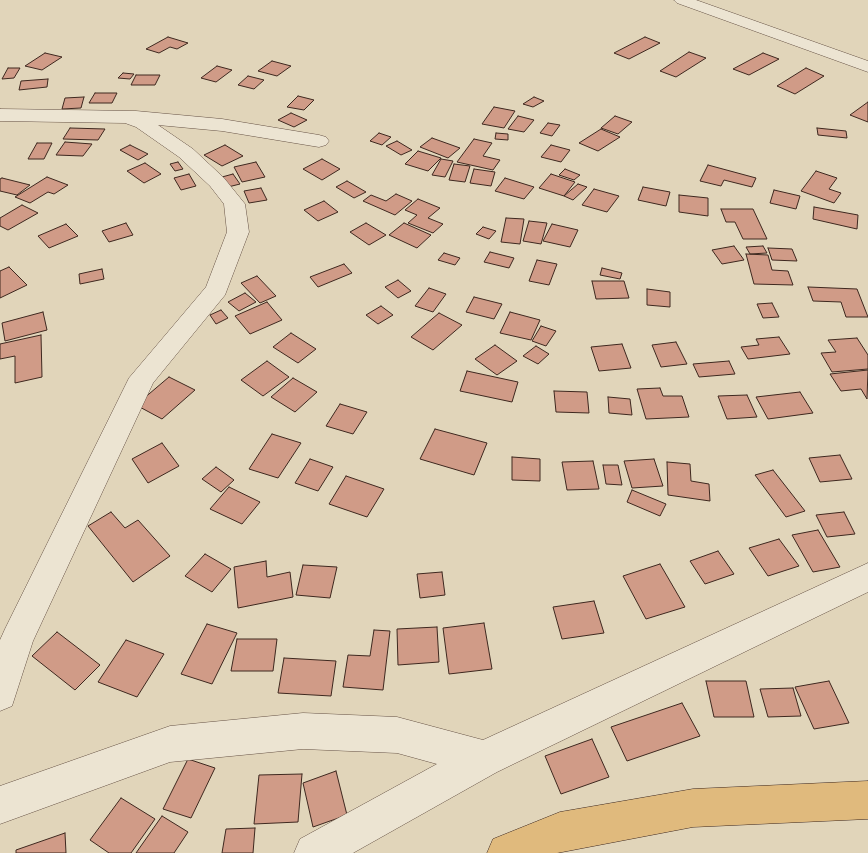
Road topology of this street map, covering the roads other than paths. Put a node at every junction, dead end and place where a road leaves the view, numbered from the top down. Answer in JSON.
{"nodes":[{"id":1,"x":683,"y":1,"type":"edge"},
{"id":2,"x":868,"y":67,"type":"edge"},
{"id":3,"x":0,"y":115,"type":"edge"},
{"id":4,"x":127,"y":116,"type":"junction"},
{"id":5,"x":319,"y":142,"type":"dead end"},
{"id":6,"x":868,"y":576,"type":"edge"},
{"id":7,"x":0,"y":694,"type":"edge"},
{"id":8,"x":484,"y":759,"type":"junction"},
{"id":9,"x":868,"y":800,"type":"edge"},
{"id":10,"x":0,"y":806,"type":"edge"},
{"id":11,"x":314,"y":853,"type":"edge"},
{"id":12,"x":507,"y":853,"type":"edge"}],
"edges":[{"from":1,"to":2,"type":"street"},
{"from":3,"to":4,"type":"street"},
{"from":4,"to":5,"type":"street"},
{"from":4,"to":7,"type":"street"},
{"from":6,"to":8,"type":"street"},
{"from":8,"to":10,"type":"street"},
{"from":8,"to":11,"type":"street"},
{"from":9,"to":12,"type":"highway"}]}
